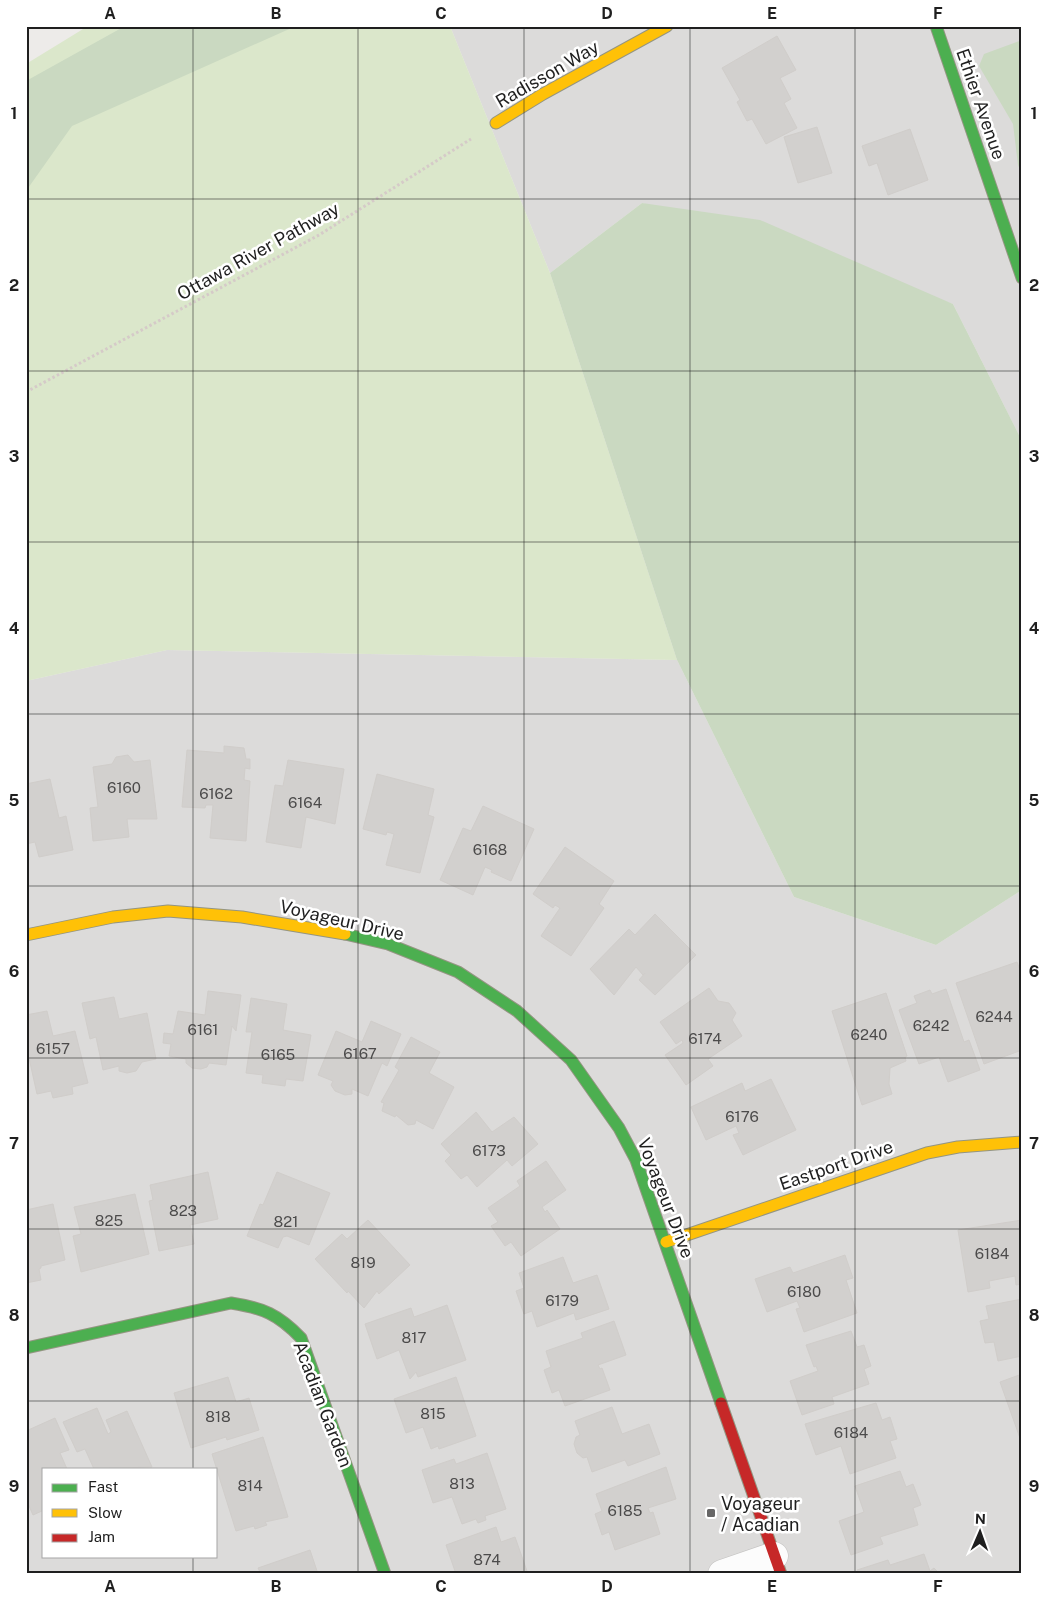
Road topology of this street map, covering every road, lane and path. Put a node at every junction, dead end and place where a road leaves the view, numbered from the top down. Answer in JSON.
{"nodes":[{"id":1,"x":667,"y":26,"type":"edge"},
{"id":2,"x":936,"y":26,"type":"edge"},
{"id":3,"x":496,"y":123,"type":"joint"},
{"id":4,"x":1022,"y":278,"type":"edge"},
{"id":5,"x":26,"y":392,"type":"edge"},
{"id":6,"x":26,"y":935,"type":"edge"},
{"id":7,"x":1022,"y":1142,"type":"edge"},
{"id":8,"x":666,"y":1242,"type":"junction"},
{"id":9,"x":26,"y":1348,"type":"edge"},
{"id":10,"x":778,"y":1565,"type":"edge"},
{"id":11,"x":385,"y":1574,"type":"edge"},
{"id":12,"x":722,"y":1574,"type":"edge"}],
"edges":[{"from":1,"to":3,"type":"street","name":"Radisson Way"},
{"from":2,"to":4,"type":"street","name":"Ethier Avenue"},
{"from":3,"to":5,"type":"path","name":"Ottawa River Pathway"},
{"from":6,"to":8,"type":"street","name":"Voyageur Drive"},
{"from":7,"to":8,"type":"street","name":"Eastport Drive"},
{"from":8,"to":10,"type":"street","name":"Voyageur Drive"},
{"from":9,"to":11,"type":"street","name":"Acadian Garden"},
{"from":10,"to":12,"type":"street"}]}
